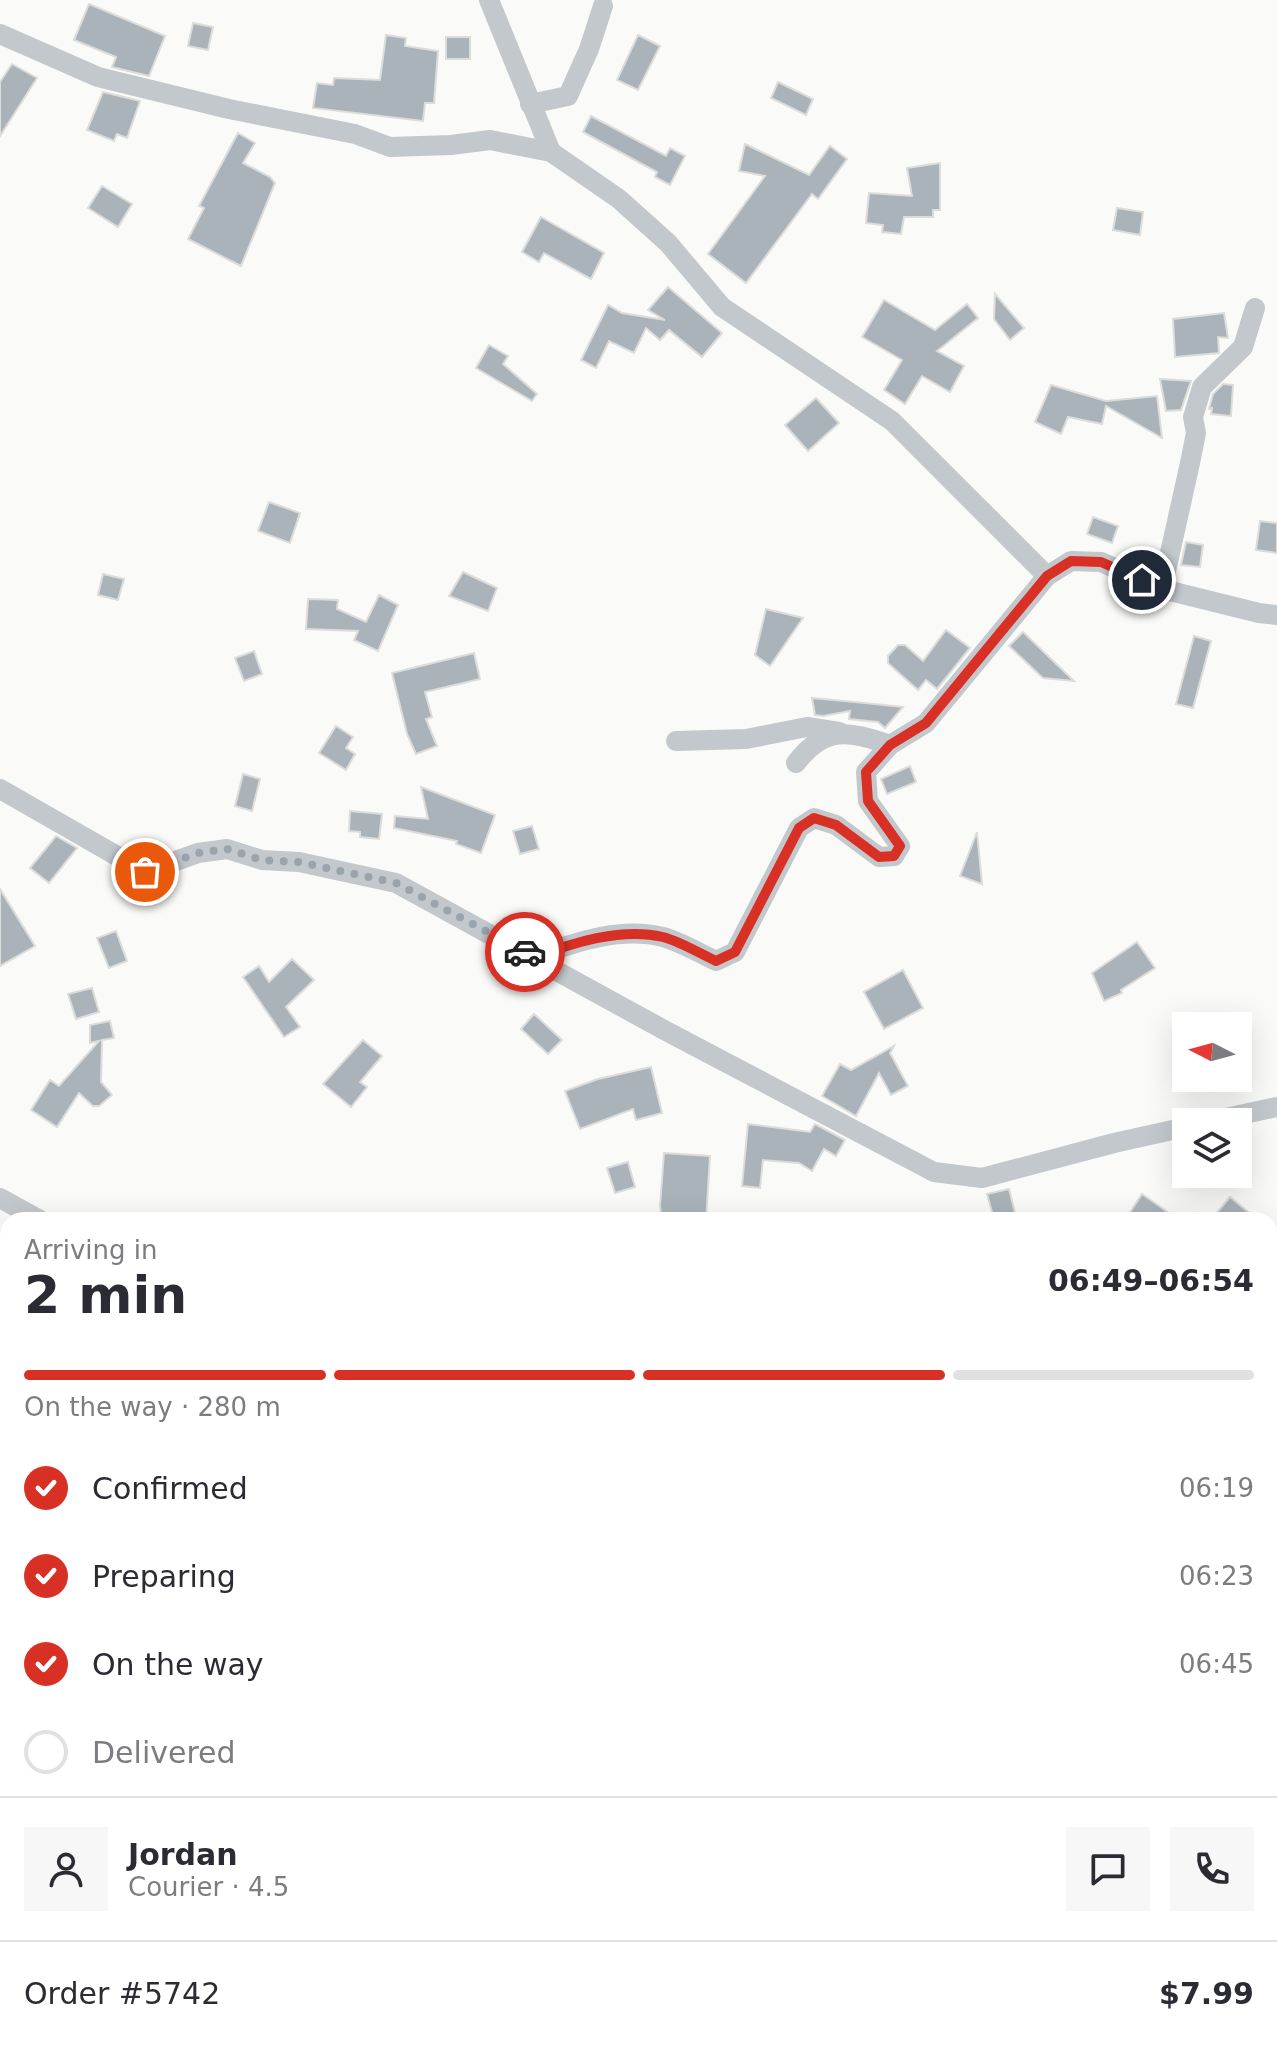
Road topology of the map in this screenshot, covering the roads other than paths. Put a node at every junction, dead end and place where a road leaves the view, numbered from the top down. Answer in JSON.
{"nodes":[{"id":1,"x":489,"y":0,"type":"edge"},
{"id":2,"x":603,"y":6,"type":"dead end"},
{"id":3,"x":0,"y":34,"type":"edge"},
{"id":4,"x":530,"y":104,"type":"junction"},
{"id":5,"x":551,"y":152,"type":"junction"},
{"id":6,"x":1255,"y":308,"type":"dead end"},
{"id":7,"x":1047,"y":576,"type":"junction"},
{"id":8,"x":1162,"y":589,"type":"junction"},
{"id":9,"x":1277,"y":615,"type":"edge"},
{"id":10,"x":839,"y":732,"type":"junction"},
{"id":11,"x":676,"y":741,"type":"dead end"},
{"id":12,"x":890,"y":745,"type":"junction"},
{"id":13,"x":796,"y":763,"type":"dead end"},
{"id":14,"x":0,"y":789,"type":"edge"},
{"id":15,"x":533,"y":957,"type":"junction"},
{"id":16,"x":1277,"y":1107,"type":"edge"},
{"id":17,"x":1252,"y":1112,"type":"edge"},
{"id":18,"x":1172,"y":1130,"type":"edge"},
{"id":19,"x":0,"y":1198,"type":"edge"},
{"id":20,"x":25,"y":1212,"type":"edge"}],
"edges":[{"from":1,"to":4,"type":"street"},
{"from":2,"to":4,"type":"street"},
{"from":3,"to":5,"type":"street"},
{"from":4,"to":5,"type":"street"},
{"from":5,"to":7,"type":"street"},
{"from":6,"to":8,"type":"street"},
{"from":7,"to":8,"type":"street"},
{"from":7,"to":12,"type":"street"},
{"from":8,"to":9,"type":"street"},
{"from":10,"to":11,"type":"street"},
{"from":10,"to":12,"type":"street"},
{"from":10,"to":13,"type":"street"},
{"from":12,"to":15,"type":"street"},
{"from":14,"to":15,"type":"street"},
{"from":15,"to":18,"type":"street"},
{"from":16,"to":17,"type":"street"},
{"from":19,"to":20,"type":"street"}]}
